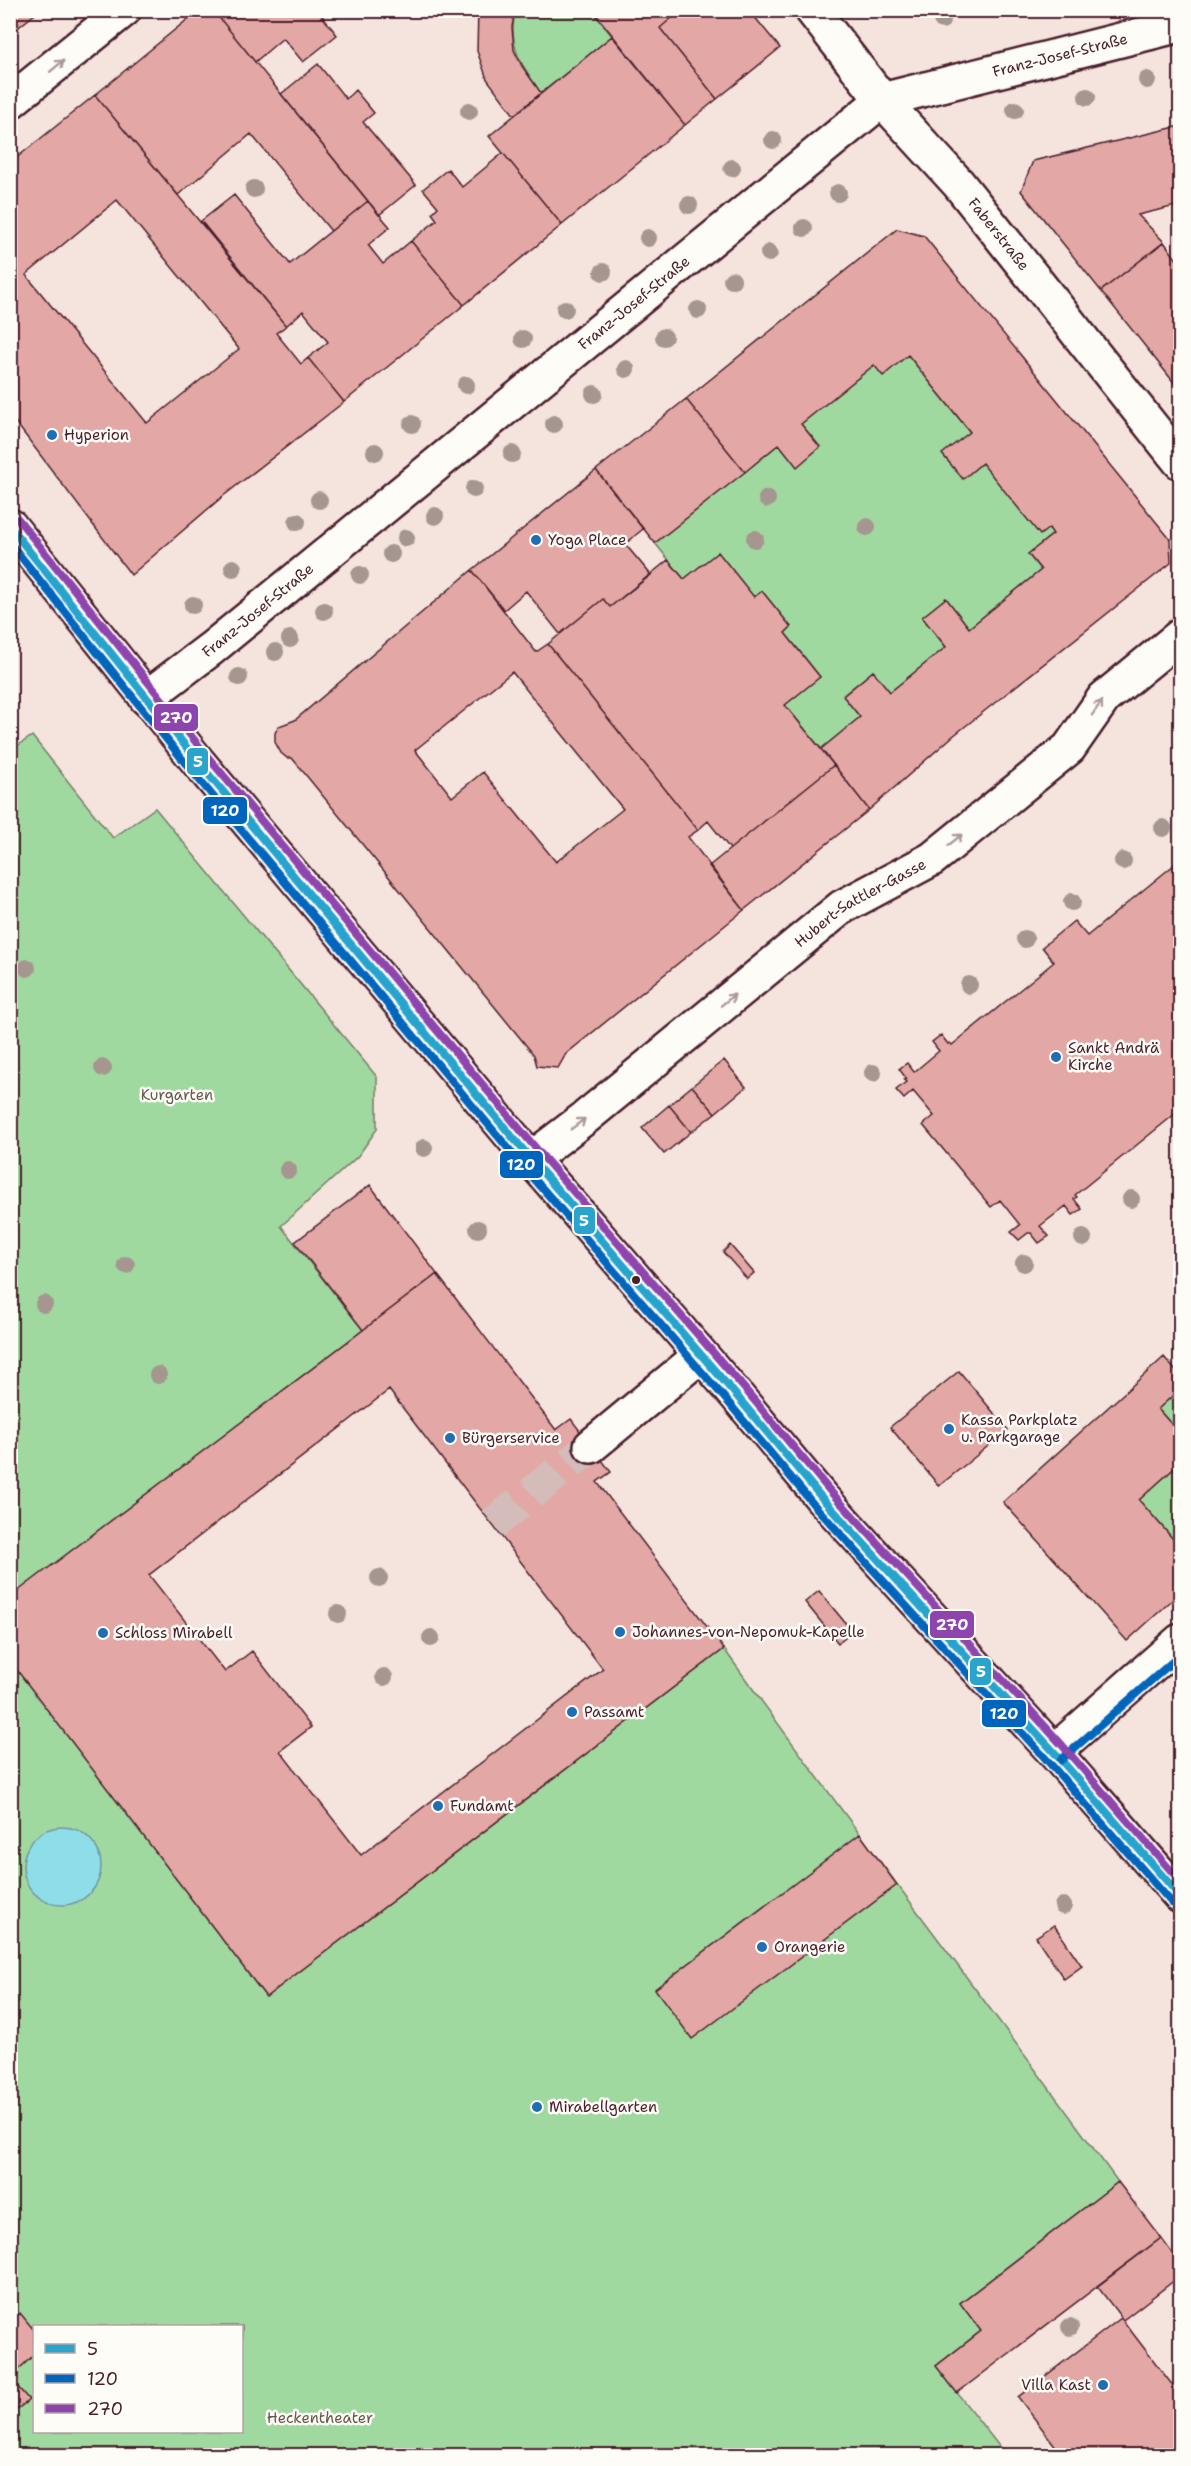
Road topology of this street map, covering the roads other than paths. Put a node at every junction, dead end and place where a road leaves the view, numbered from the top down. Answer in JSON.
{"nodes":[{"id":1,"x":124,"y":10,"type":"edge"},
{"id":2,"x":812,"y":10,"type":"edge"},
{"id":3,"x":1180,"y":25,"type":"edge"},
{"id":4,"x":882,"y":100,"type":"junction"},
{"id":5,"x":10,"y":102,"type":"edge"},
{"id":6,"x":1180,"y":462,"type":"edge"},
{"id":7,"x":10,"y":526,"type":"edge"},
{"id":8,"x":1180,"y":636,"type":"edge"},
{"id":9,"x":146,"y":698,"type":"junction"},
{"id":10,"x":531,"y":1159,"type":"junction"},
{"id":11,"x":701,"y":1355,"type":"junction"},
{"id":12,"x":591,"y":1446,"type":"tunnel mouth"},
{"id":13,"x":1180,"y":1641,"type":"edge"},
{"id":14,"x":1054,"y":1752,"type":"junction"},
{"id":15,"x":1180,"y":1896,"type":"edge"}],
"edges":[{"from":5,"to":1,"type":"street","one_way":true},
{"from":2,"to":4,"type":"street","name":"Faberstraße"},
{"from":3,"to":4,"type":"street","name":"Franz-Josef-Straße"},
{"from":4,"to":6,"type":"street","name":"Faberstraße"},
{"from":4,"to":9,"type":"street","name":"Franz-Josef-Straße"},
{"from":7,"to":9,"type":"street"},
{"from":10,"to":8,"type":"street","name":"Hubert-Sattler-Gasse","one_way":true},
{"from":9,"to":10,"type":"street"},
{"from":10,"to":11,"type":"street"},
{"from":11,"to":12,"type":"street"},
{"from":11,"to":14,"type":"street"},
{"from":13,"to":14,"type":"street"},
{"from":14,"to":15,"type":"street"}]}
